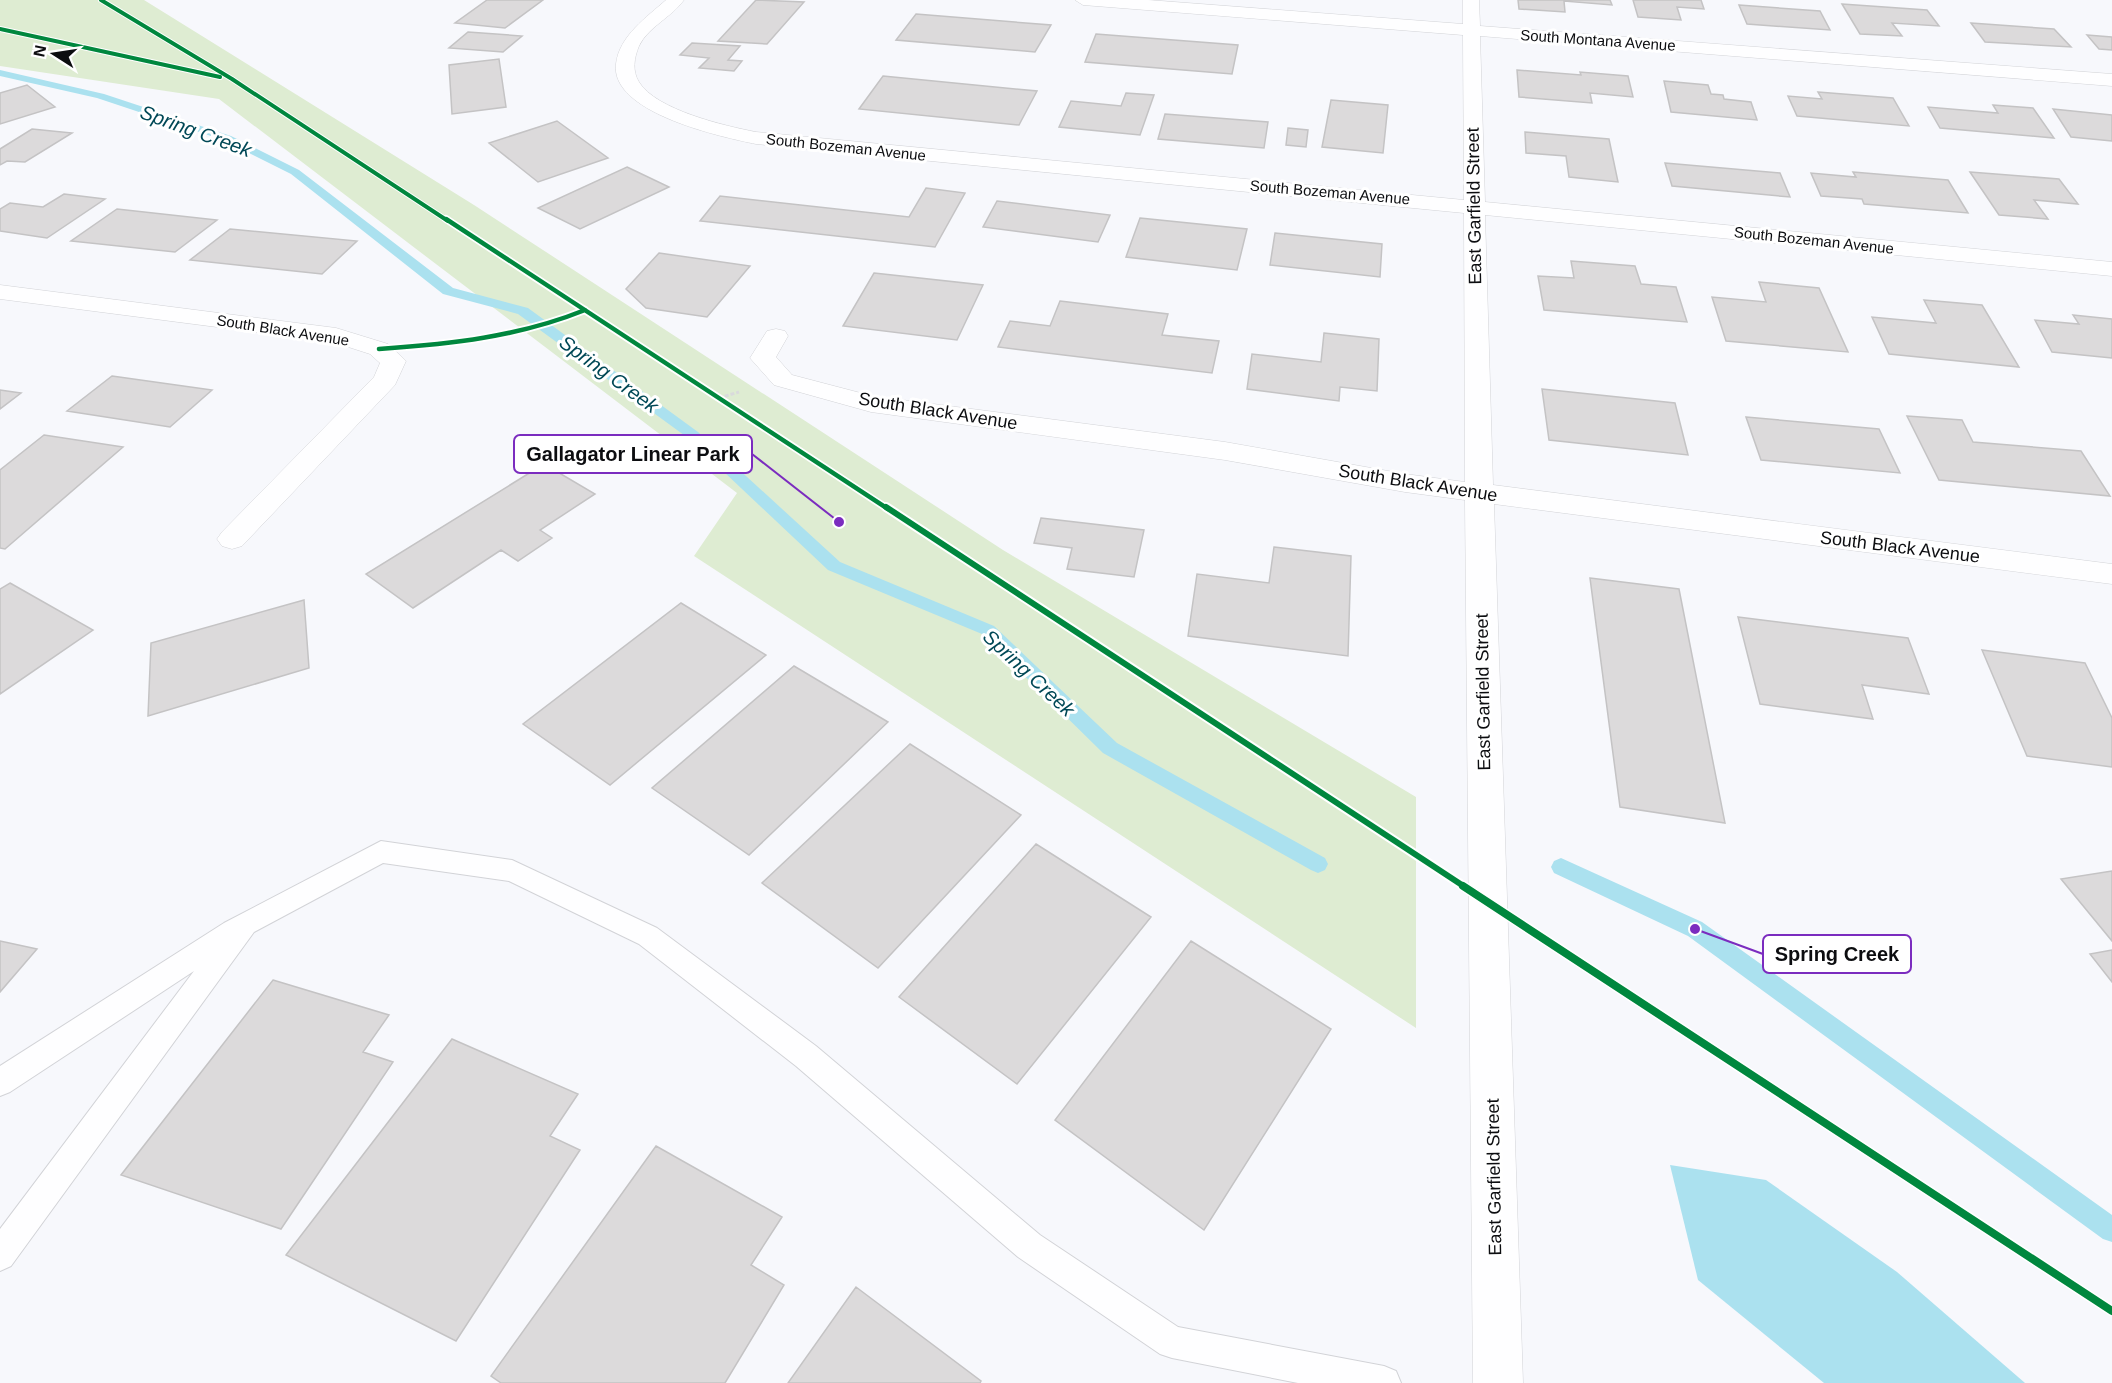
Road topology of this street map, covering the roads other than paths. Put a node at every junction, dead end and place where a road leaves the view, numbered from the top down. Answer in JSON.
{"nodes":[{"id":1,"x":676,"y":0,"type":"edge"},
{"id":2,"x":1083,"y":0,"type":"edge"},
{"id":3,"x":1471,"y":15,"type":"edge"},
{"id":4,"x":2112,"y":80,"type":"edge"},
{"id":5,"x":1473,"y":206,"type":"junction"},
{"id":6,"x":2112,"y":269,"type":"edge"},
{"id":7,"x":0,"y":292,"type":"edge"},
{"id":8,"x":776,"y":336,"type":"dead end"},
{"id":9,"x":1479,"y":493,"type":"junction"},
{"id":10,"x":232,"y":539,"type":"dead end"},
{"id":11,"x":2112,"y":574,"type":"edge"},
{"id":12,"x":245,"y":924,"type":"junction"},
{"id":13,"x":0,"y":1082,"type":"edge"},
{"id":14,"x":0,"y":1255,"type":"edge"},
{"id":15,"x":1384,"y":1383,"type":"edge"},
{"id":16,"x":1498,"y":1383,"type":"edge"}],
"edges":[{"from":1,"to":5,"type":"street","name":"South Bozeman Avenue"},
{"from":2,"to":3,"type":"street","name":"South Montana Avenue"},
{"from":3,"to":4,"type":"street","name":"South Montana Avenue"},
{"from":3,"to":5,"type":"street","name":"East Garfield Street"},
{"from":5,"to":6,"type":"street","name":"South Bozeman Avenue"},
{"from":5,"to":9,"type":"street","name":"East Garfield Street"},
{"from":7,"to":10,"type":"street","name":"South Black Avenue"},
{"from":8,"to":9,"type":"street","name":"South Black Avenue"},
{"from":9,"to":11,"type":"street","name":"South Black Avenue"},
{"from":9,"to":16,"type":"street","name":"East Garfield Street"},
{"from":12,"to":13,"type":"lane"},
{"from":12,"to":14,"type":"lane"},
{"from":12,"to":15,"type":"lane"}]}
